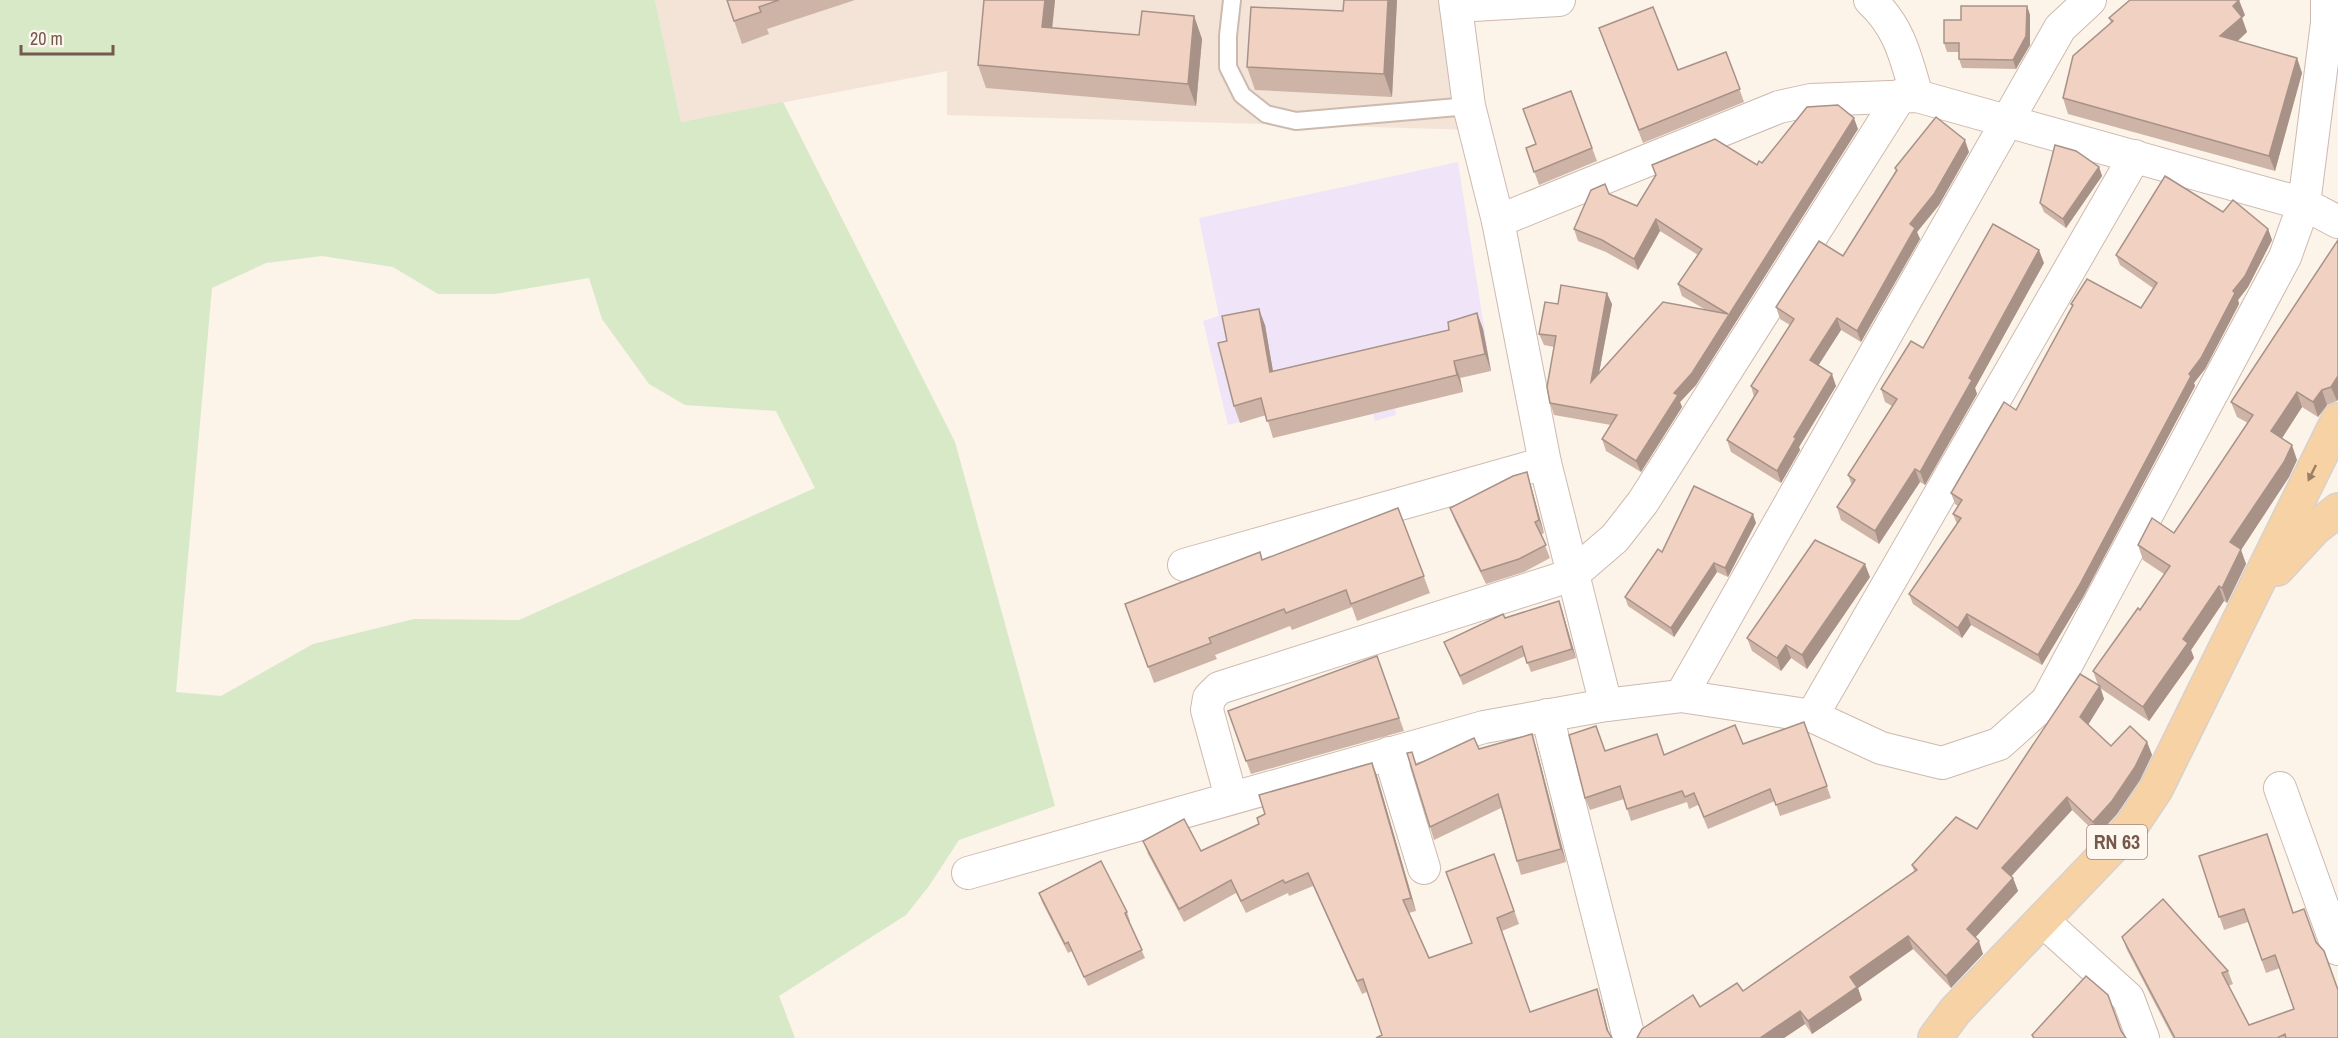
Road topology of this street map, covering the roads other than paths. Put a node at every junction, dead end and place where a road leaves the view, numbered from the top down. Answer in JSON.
{"nodes":[{"id":1,"x":1232,"y":0,"type":"edge"},
{"id":2,"x":1559,"y":0,"type":"edge"},
{"id":3,"x":1870,"y":0,"type":"edge"},
{"id":4,"x":2090,"y":0,"type":"edge"},
{"id":5,"x":2327,"y":0,"type":"edge"},
{"id":6,"x":1456,"y":3,"type":"edge"},
{"id":7,"x":1909,"y":96,"type":"junction"},
{"id":8,"x":1469,"y":105,"type":"junction"},
{"id":9,"x":2338,"y":106,"type":"edge"},
{"id":10,"x":2009,"y":120,"type":"junction"},
{"id":11,"x":2310,"y":145,"type":"junction"},
{"id":12,"x":2135,"y":156,"type":"junction"},
{"id":13,"x":2304,"y":204,"type":"junction"},
{"id":14,"x":1498,"y":221,"type":"junction"},
{"id":15,"x":2338,"y":222,"type":"edge"},
{"id":16,"x":2338,"y":420,"type":"edge"},
{"id":17,"x":1545,"y":463,"type":"junction"},
{"id":18,"x":2338,"y":510,"type":"edge"},
{"id":19,"x":1184,"y":565,"type":"dead end"},
{"id":20,"x":1572,"y":575,"type":"junction"},
{"id":21,"x":2245,"y":607,"type":"junction"},
{"id":22,"x":1681,"y":696,"type":"junction"},
{"id":23,"x":1606,"y":705,"type":"junction"},
{"id":24,"x":1548,"y":715,"type":"junction"},
{"id":25,"x":1812,"y":716,"type":"junction"},
{"id":26,"x":1389,"y":753,"type":"junction"},
{"id":27,"x":2280,"y":788,"type":"dead end"},
{"id":28,"x":1231,"y":797,"type":"junction"},
{"id":29,"x":1424,"y":868,"type":"dead end"},
{"id":30,"x":968,"y":873,"type":"dead end"},
{"id":31,"x":2043,"y":921,"type":"junction"},
{"id":32,"x":2338,"y":949,"type":"edge"},
{"id":33,"x":1629,"y":1038,"type":"edge"},
{"id":34,"x":1935,"y":1038,"type":"edge"},
{"id":35,"x":2143,"y":1038,"type":"edge"}],
"edges":[{"from":1,"to":8,"type":"lane"},
{"from":2,"to":6,"type":"street"},
{"from":3,"to":7,"type":"street"},
{"from":4,"to":10,"type":"street"},
{"from":5,"to":11,"type":"street"},
{"from":6,"to":8,"type":"street"},
{"from":7,"to":10,"type":"street"},
{"from":7,"to":14,"type":"street"},
{"from":7,"to":20,"type":"street"},
{"from":8,"to":14,"type":"street"},
{"from":9,"to":11,"type":"street"},
{"from":10,"to":12,"type":"street"},
{"from":10,"to":22,"type":"street"},
{"from":11,"to":13,"type":"street"},
{"from":12,"to":13,"type":"street"},
{"from":12,"to":25,"type":"street"},
{"from":13,"to":15,"type":"street"},
{"from":13,"to":25,"type":"street"},
{"from":14,"to":17,"type":"street"},
{"from":16,"to":21,"type":"main road","number":"RN 63","one_way":true},
{"from":17,"to":19,"type":"street"},
{"from":17,"to":20,"type":"street"},
{"from":18,"to":21,"type":"main road","number":"RN 63"},
{"from":20,"to":23,"type":"street"},
{"from":20,"to":28,"type":"street"},
{"from":21,"to":31,"type":"main road","number":"RN 63"},
{"from":22,"to":23,"type":"street"},
{"from":22,"to":25,"type":"street"},
{"from":23,"to":24,"type":"street"},
{"from":24,"to":26,"type":"street"},
{"from":24,"to":33,"type":"street"},
{"from":26,"to":28,"type":"street"},
{"from":26,"to":29,"type":"street"},
{"from":27,"to":32,"type":"street"},
{"from":28,"to":30,"type":"street"},
{"from":31,"to":34,"type":"main road","number":"RN 63"},
{"from":31,"to":35,"type":"street"}]}
